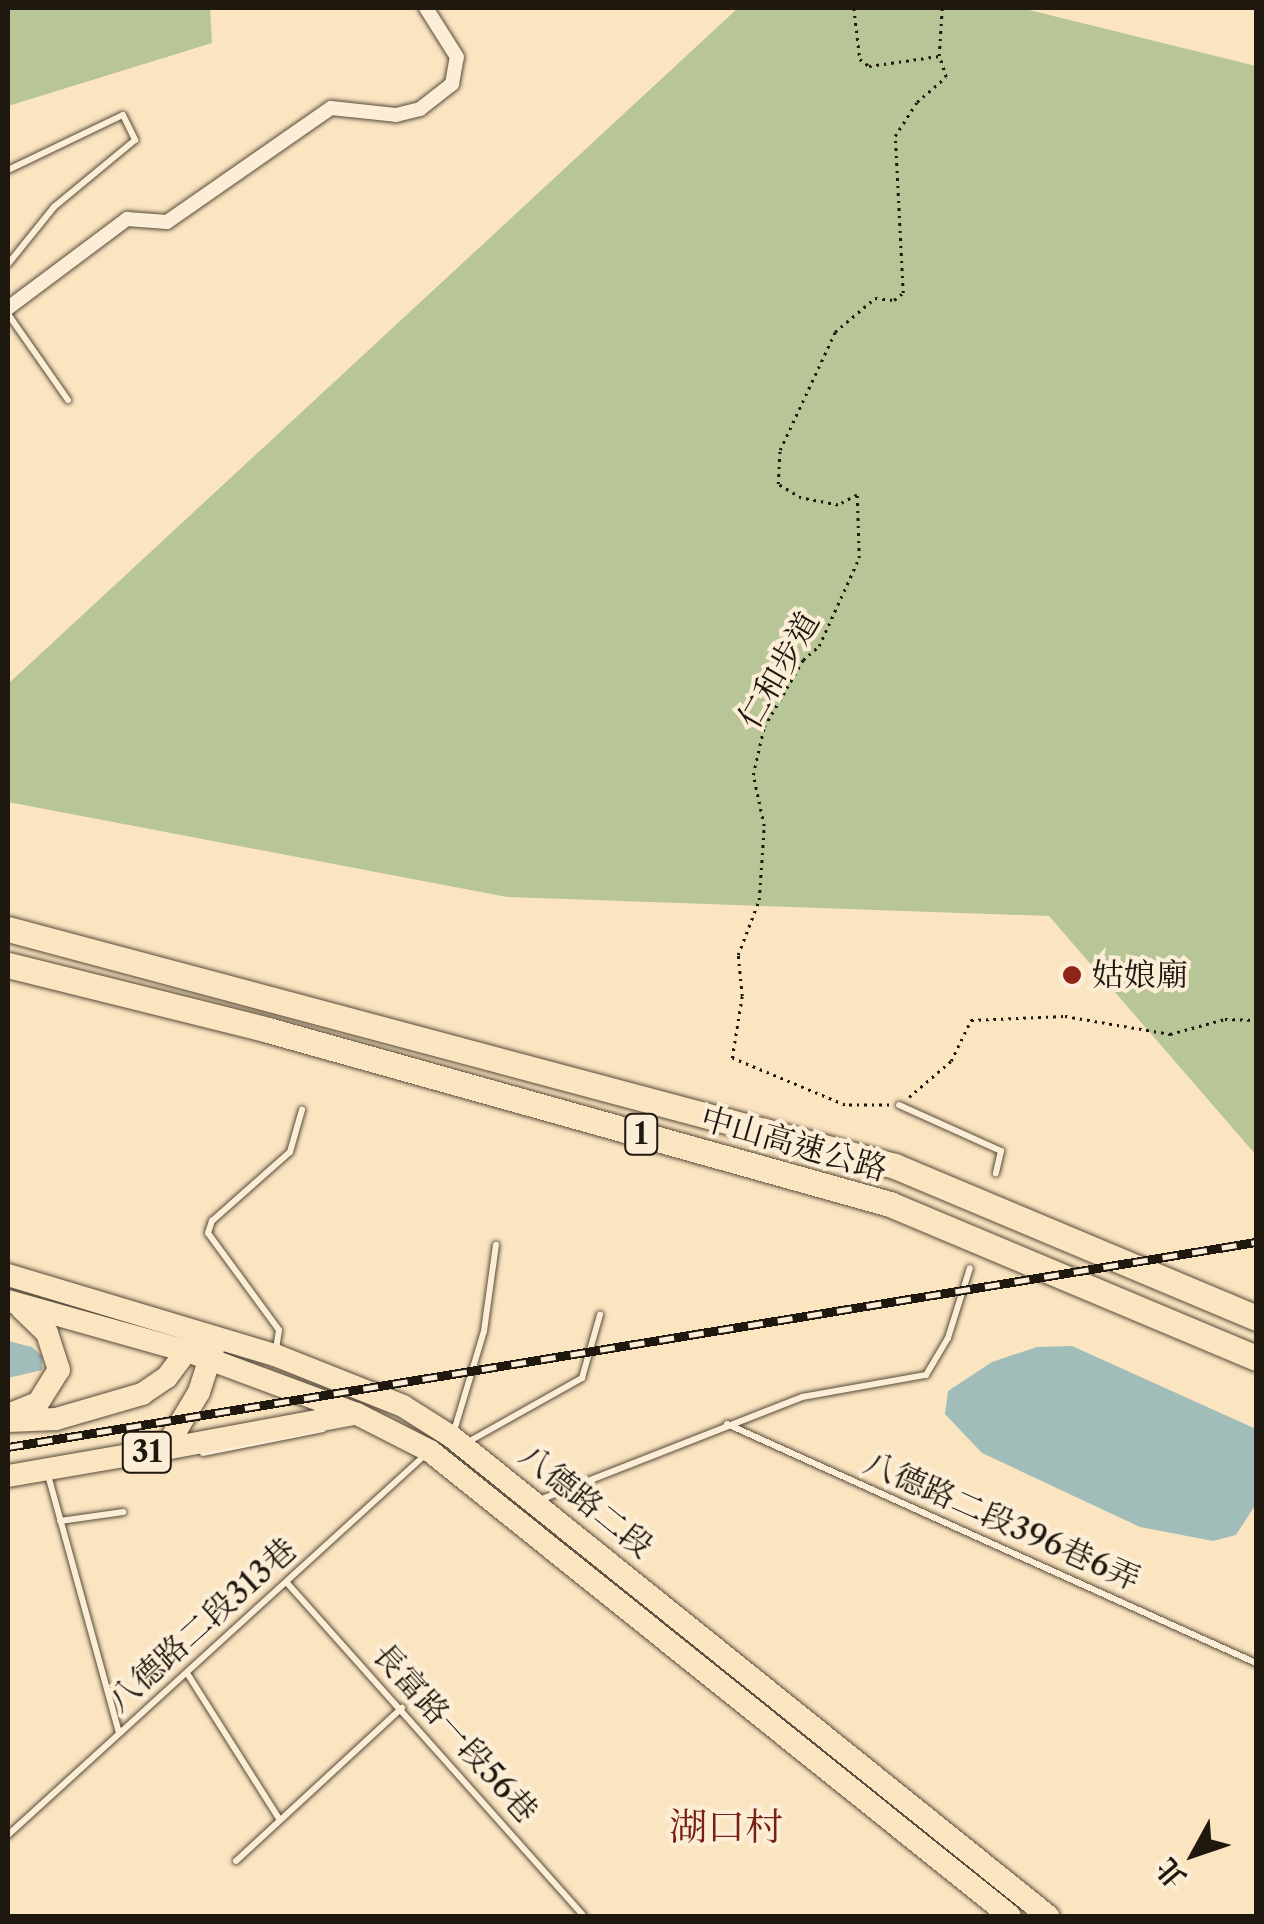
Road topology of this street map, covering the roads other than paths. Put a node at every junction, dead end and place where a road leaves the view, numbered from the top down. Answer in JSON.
{"nodes":[{"id":1,"x":426,"y":8,"type":"edge"},
{"id":2,"x":8,"y":170,"type":"edge"},
{"id":3,"x":8,"y":264,"type":"edge"},
{"id":4,"x":8,"y":311,"type":"edge"},
{"id":5,"x":68,"y":400,"type":"dead end"},
{"id":6,"x":8,"y":930,"type":"edge"},
{"id":7,"x":8,"y":965,"type":"edge"},
{"id":8,"x":900,"y":1105,"type":"road end"},
{"id":9,"x":302,"y":1110,"type":"dead end"},
{"id":10,"x":996,"y":1173,"type":"dead end"},
{"id":11,"x":496,"y":1245,"type":"dead end"},
{"id":12,"x":970,"y":1268,"type":"dead end"},
{"id":13,"x":8,"y":1274,"type":"edge"},
{"id":14,"x":12,"y":1302,"type":"edge"},
{"id":15,"x":600,"y":1315,"type":"dead end"},
{"id":16,"x":1256,"y":1318,"type":"edge"},
{"id":17,"x":203,"y":1346,"type":"junction"},
{"id":18,"x":275,"y":1355,"type":"junction"},
{"id":19,"x":1256,"y":1358,"type":"edge"},
{"id":20,"x":357,"y":1414,"type":"junction"},
{"id":21,"x":8,"y":1418,"type":"edge"},
{"id":22,"x":727,"y":1424,"type":"junction"},
{"id":23,"x":457,"y":1441,"type":"junction"},
{"id":24,"x":165,"y":1448,"type":"junction"},
{"id":25,"x":430,"y":1451,"type":"junction"},
{"id":26,"x":48,"y":1473,"type":"junction"},
{"id":27,"x":8,"y":1476,"type":"edge"},
{"id":28,"x":536,"y":1502,"type":"junction"},
{"id":29,"x":123,"y":1512,"type":"dead end"},
{"id":30,"x":60,"y":1521,"type":"junction"},
{"id":31,"x":288,"y":1584,"type":"junction"},
{"id":32,"x":676,"y":1629,"type":"junction"},
{"id":33,"x":1256,"y":1663,"type":"edge"},
{"id":34,"x":187,"y":1673,"type":"junction"},
{"id":35,"x":402,"y":1708,"type":"junction"},
{"id":36,"x":119,"y":1732,"type":"junction"},
{"id":37,"x":280,"y":1820,"type":"junction"},
{"id":38,"x":8,"y":1835,"type":"edge"},
{"id":39,"x":236,"y":1861,"type":"dead end"},
{"id":40,"x":584,"y":1916,"type":"edge"},
{"id":41,"x":1010,"y":1916,"type":"edge"},
{"id":42,"x":1048,"y":1916,"type":"edge"}],
"edges":[{"from":1,"to":4,"type":"street"},
{"from":2,"to":3,"type":"lane"},
{"from":4,"to":5,"type":"lane"},
{"from":6,"to":16,"type":"highway","name":"中山高速公路","number":"1"},
{"from":7,"to":19,"type":"highway","name":"中山高速公路","number":"1"},
{"from":8,"to":10,"type":"lane"},
{"from":9,"to":18,"type":"lane"},
{"from":11,"to":23,"type":"lane"},
{"from":12,"to":22,"type":"lane"},
{"from":13,"to":17,"type":"main road","name":"八德路二段"},
{"from":14,"to":17,"type":"main road","name":"八德路二段"},
{"from":14,"to":21,"type":"main road","number":"31"},
{"from":15,"to":23,"type":"lane"},
{"from":17,"to":18,"type":"main road","name":"八德路二段"},
{"from":17,"to":20,"type":"main road","name":"八德路二段"},
{"from":17,"to":21,"type":"main road","number":"31"},
{"from":17,"to":24,"type":"main road","number":"31"},
{"from":18,"to":23,"type":"main road","name":"八德路二段"},
{"from":20,"to":24,"type":"main road","number":"31"},
{"from":20,"to":25,"type":"main road","name":"八德路二段"},
{"from":20,"to":26,"type":"lane"},
{"from":22,"to":28,"type":"lane"},
{"from":22,"to":33,"type":"lane","name":"八德路二段396巷6弄"},
{"from":23,"to":28,"type":"main road","name":"八德路二段"},
{"from":24,"to":26,"type":"main road","number":"31"},
{"from":25,"to":31,"type":"lane","name":"八德路二段313巷"},
{"from":25,"to":32,"type":"main road","name":"八德路二段"},
{"from":26,"to":27,"type":"main road","number":"31"},
{"from":26,"to":30,"type":"lane"},
{"from":28,"to":32,"type":"main road","name":"八德路二段"},
{"from":29,"to":30,"type":"lane"},
{"from":30,"to":36,"type":"lane"},
{"from":31,"to":34,"type":"lane","name":"八德路二段313巷"},
{"from":31,"to":35,"type":"lane","name":"長富路一段56巷"},
{"from":32,"to":41,"type":"main road","name":"八德路二段"},
{"from":32,"to":42,"type":"main road","name":"八德路二段"},
{"from":34,"to":36,"type":"lane","name":"八德路二段313巷"},
{"from":34,"to":37,"type":"lane"},
{"from":35,"to":37,"type":"lane"},
{"from":35,"to":40,"type":"lane","name":"長富路一段56巷"},
{"from":36,"to":38,"type":"lane","name":"八德路二段313巷"},
{"from":37,"to":39,"type":"lane"}]}
